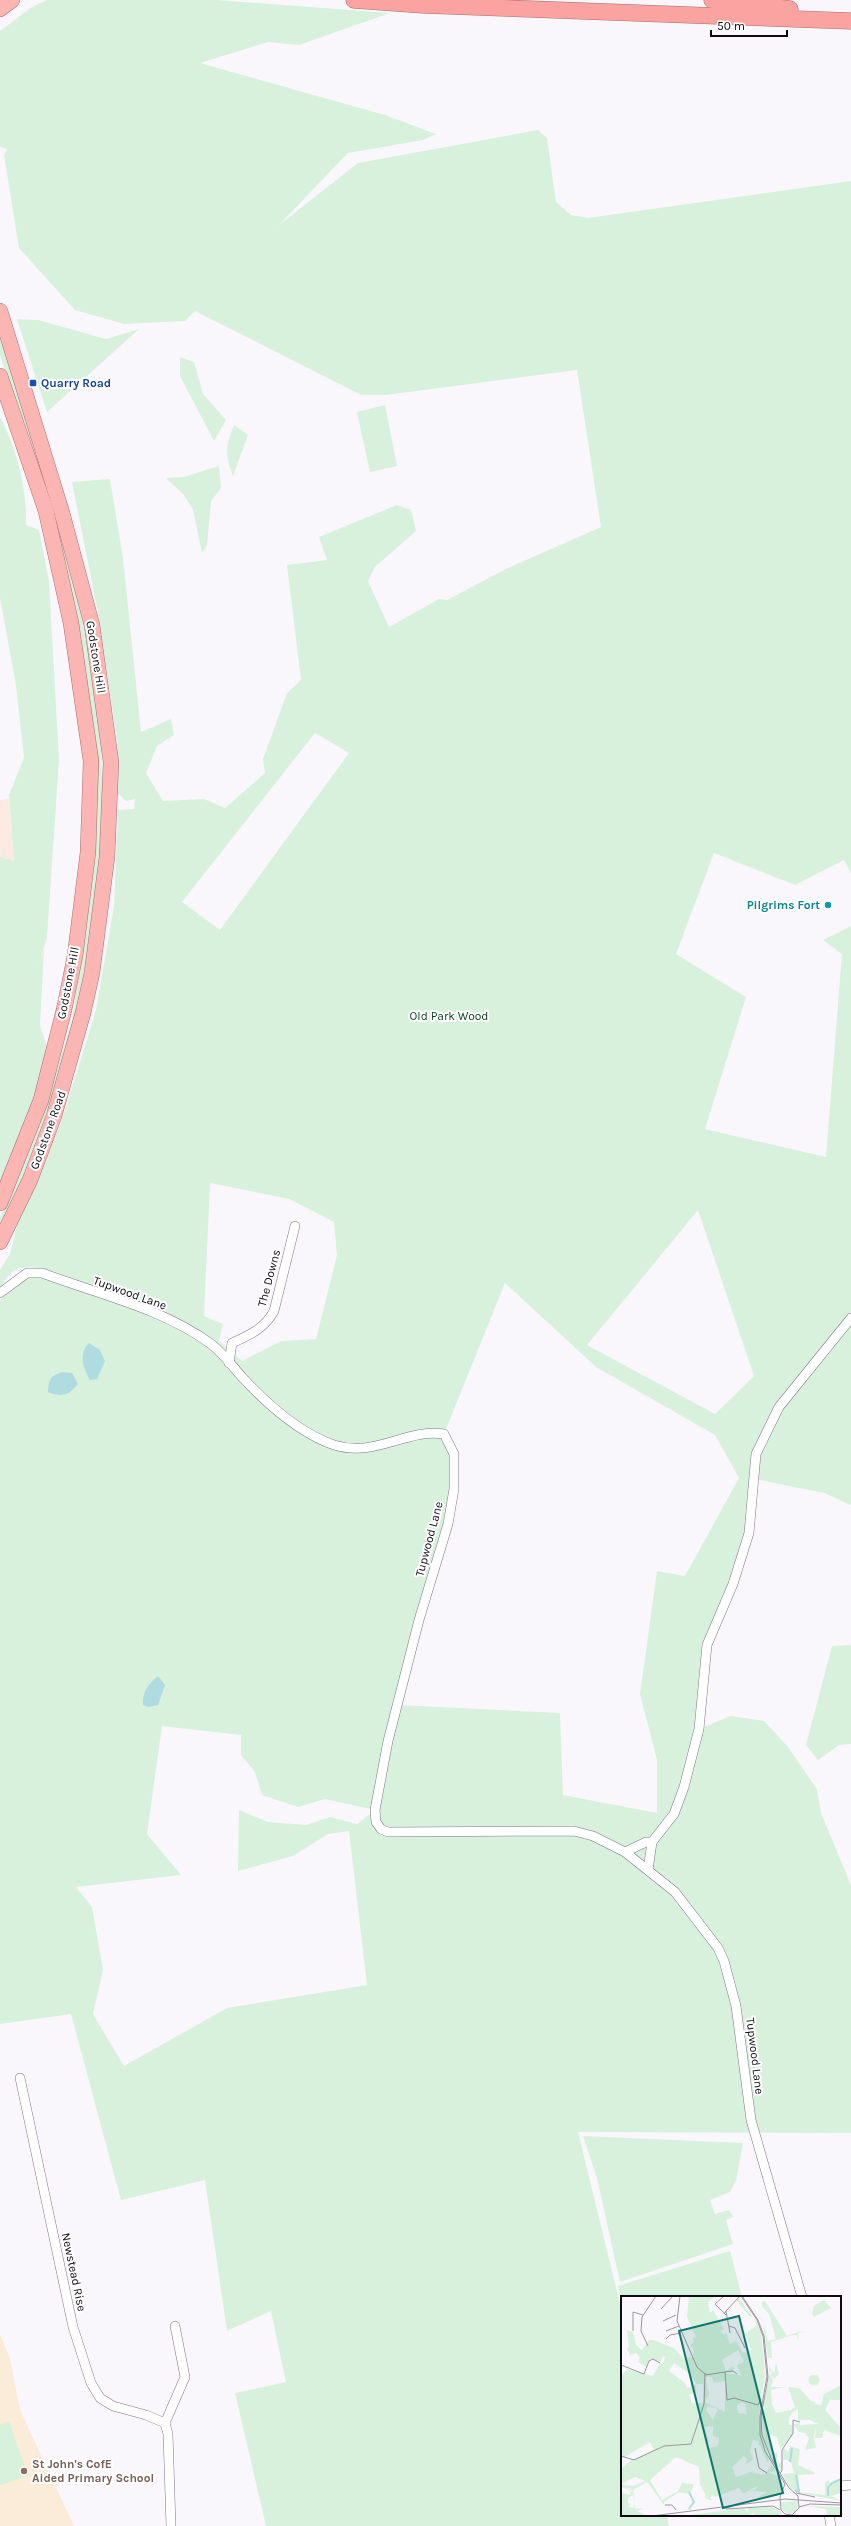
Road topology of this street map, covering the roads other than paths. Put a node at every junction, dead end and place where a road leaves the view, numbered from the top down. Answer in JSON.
{"nodes":[{"id":1,"x":12,"y":0,"type":"edge"},
{"id":2,"x":354,"y":0,"type":"edge"},
{"id":3,"x":712,"y":0,"type":"edge"},
{"id":4,"x":0,"y":10,"type":"edge"},
{"id":5,"x":851,"y":16,"type":"edge"},
{"id":6,"x":851,"y":21,"type":"edge"},
{"id":7,"x":0,"y":311,"type":"edge"},
{"id":8,"x":0,"y":376,"type":"edge"},
{"id":9,"x":83,"y":1014,"type":"joint"},
{"id":10,"x":54,"y":1050,"type":"joint"},
{"id":11,"x":0,"y":1203,"type":"edge"},
{"id":12,"x":295,"y":1226,"type":"dead end"},
{"id":13,"x":0,"y":1242,"type":"edge"},
{"id":14,"x":0,"y":1293,"type":"edge"},
{"id":15,"x":851,"y":1318,"type":"edge"},
{"id":16,"x":229,"y":1363,"type":"junction"},
{"id":17,"x":652,"y":1842,"type":"junction"},
{"id":18,"x":625,"y":1852,"type":"junction"},
{"id":19,"x":648,"y":1870,"type":"junction"},
{"id":20,"x":20,"y":2078,"type":"dead end"},
{"id":21,"x":802,"y":2296,"type":"edge"},
{"id":22,"x":176,"y":2326,"type":"dead end"},
{"id":23,"x":165,"y":2423,"type":"junction"},
{"id":24,"x":851,"y":2485,"type":"edge"},
{"id":25,"x":841,"y":2486,"type":"edge"},
{"id":26,"x":829,"y":2516,"type":"edge"},
{"id":27,"x":171,"y":2526,"type":"edge"},
{"id":28,"x":831,"y":2526,"type":"edge"}],
"edges":[{"from":1,"to":4,"type":"highway"},
{"from":2,"to":6,"type":"highway"},
{"from":3,"to":5,"type":"highway"},
{"from":7,"to":9,"type":"highway","name":"Godstone Hill"},
{"from":8,"to":10,"type":"highway","name":"Godstone Hill"},
{"from":9,"to":13,"type":"highway","name":"Godstone Road"},
{"from":10,"to":11,"type":"highway","name":"Godstone Road"},
{"from":12,"to":16,"type":"street","name":"The Downs"},
{"from":14,"to":16,"type":"street","name":"Tupwood Lane"},
{"from":15,"to":17,"type":"street"},
{"from":16,"to":18,"type":"street","name":"Tupwood Lane"},
{"from":17,"to":18,"type":"street"},
{"from":17,"to":19,"type":"street"},
{"from":18,"to":19,"type":"street","name":"Tupwood Lane"},
{"from":19,"to":21,"type":"street","name":"Tupwood Lane"},
{"from":20,"to":23,"type":"street","name":"Newstead Rise"},
{"from":22,"to":23,"type":"street"},
{"from":23,"to":27,"type":"street"},
{"from":24,"to":25,"type":"street"},
{"from":26,"to":28,"type":"street"}]}
